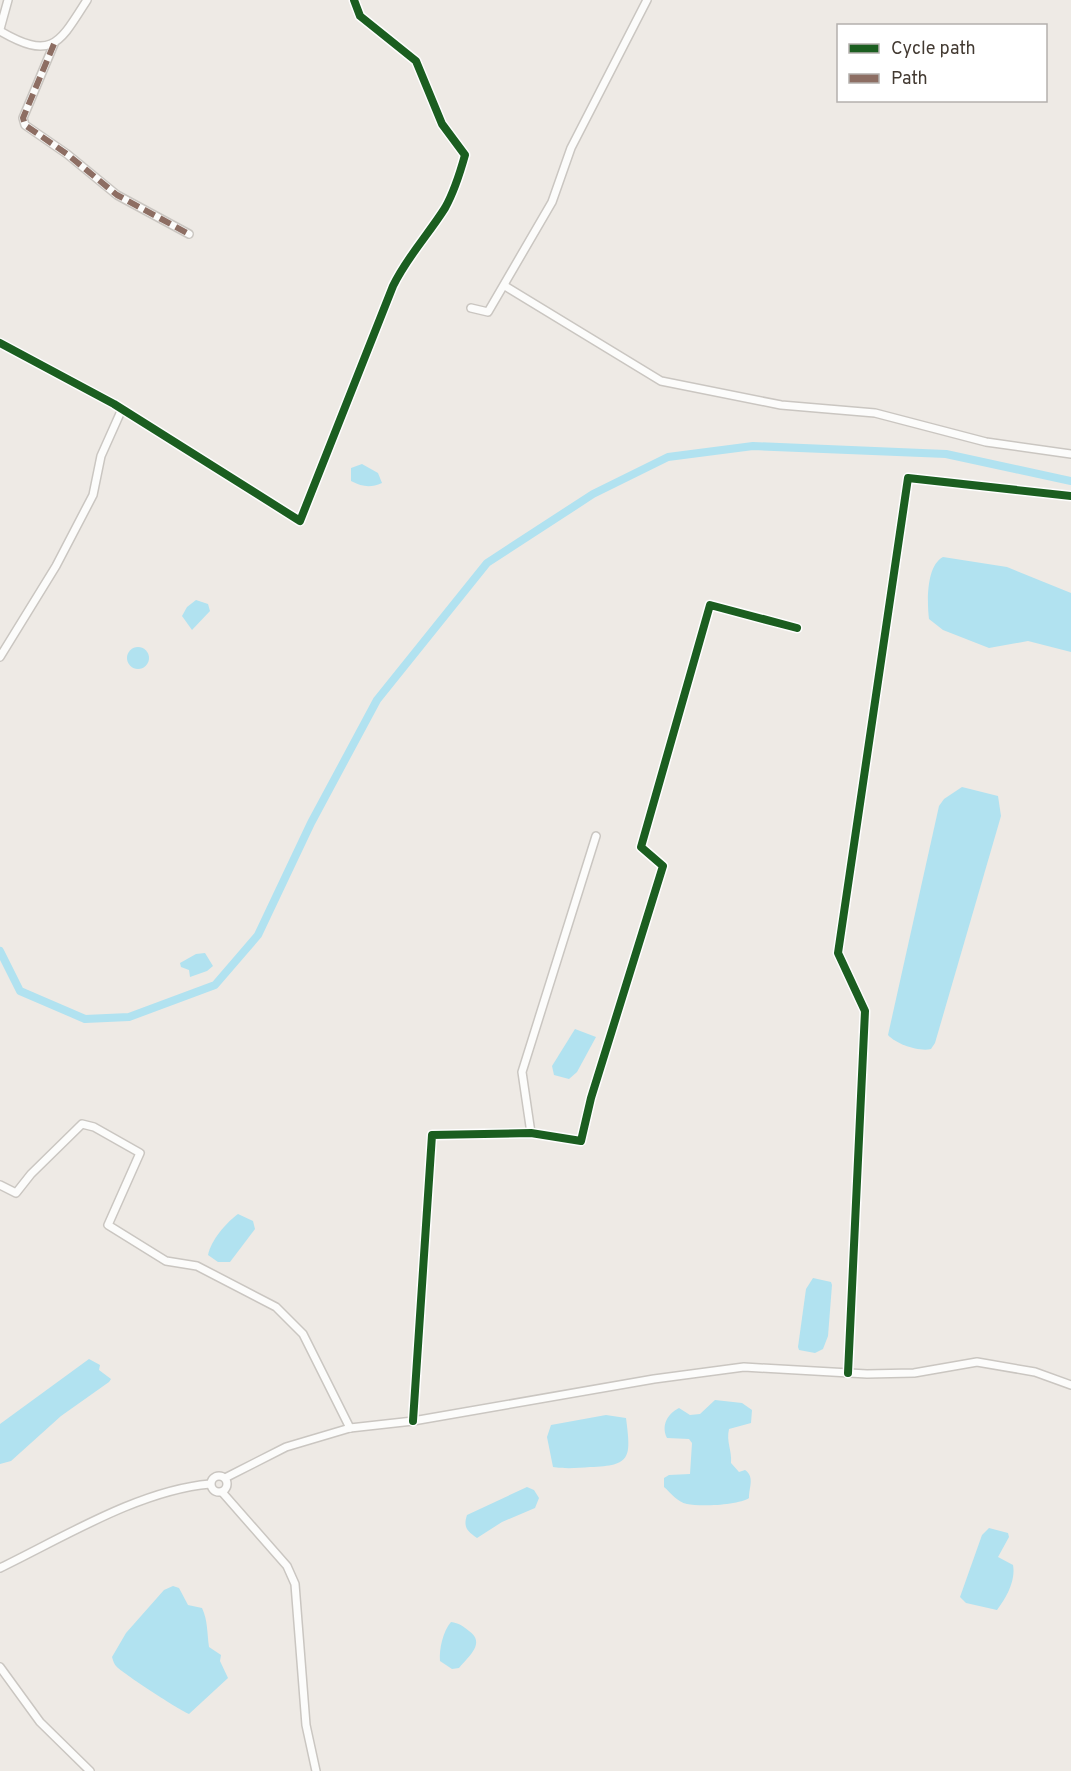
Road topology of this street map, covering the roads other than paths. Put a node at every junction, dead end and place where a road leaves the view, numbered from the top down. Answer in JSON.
{"nodes":[{"id":1,"x":8,"y":0,"type":"edge"},
{"id":2,"x":87,"y":0,"type":"edge"},
{"id":3,"x":354,"y":0,"type":"edge"},
{"id":4,"x":647,"y":0,"type":"edge"},
{"id":5,"x":0,"y":30,"type":"edge"},
{"id":6,"x":54,"y":44,"type":"junction"},
{"id":7,"x":189,"y":234,"type":"dead end"},
{"id":8,"x":505,"y":286,"type":"junction"},
{"id":9,"x":471,"y":308,"type":"dead end"},
{"id":10,"x":0,"y":343,"type":"edge"},
{"id":11,"x":122,"y":409,"type":"junction"},
{"id":12,"x":1071,"y":454,"type":"edge"},
{"id":13,"x":1071,"y":496,"type":"edge"},
{"id":14,"x":797,"y":628,"type":"dead end"},
{"id":15,"x":0,"y":657,"type":"edge"},
{"id":16,"x":596,"y":836,"type":"dead end"},
{"id":17,"x":531,"y":1133,"type":"junction"},
{"id":18,"x":0,"y":1185,"type":"edge"},
{"id":19,"x":848,"y":1373,"type":"junction"},
{"id":20,"x":1071,"y":1385,"type":"edge"},
{"id":21,"x":413,"y":1421,"type":"junction"},
{"id":22,"x":350,"y":1428,"type":"junction"},
{"id":23,"x":225,"y":1478,"type":"junction"},
{"id":24,"x":210,"y":1484,"type":"junction"},
{"id":25,"x":222,"y":1492,"type":"junction"},
{"id":26,"x":0,"y":1568,"type":"edge"},
{"id":27,"x":0,"y":1667,"type":"edge"},
{"id":28,"x":90,"y":1771,"type":"edge"},
{"id":29,"x":316,"y":1771,"type":"edge"}],
"edges":[{"from":1,"to":5,"type":"street"},
{"from":2,"to":6,"type":"street"},
{"from":3,"to":11,"type":"street"},
{"from":4,"to":8,"type":"street"},
{"from":5,"to":6,"type":"street"},
{"from":6,"to":7,"type":"street"},
{"from":8,"to":9,"type":"street"},
{"from":8,"to":12,"type":"street"},
{"from":10,"to":11,"type":"street"},
{"from":11,"to":15,"type":"street"},
{"from":13,"to":19,"type":"street"},
{"from":14,"to":17,"type":"street"},
{"from":16,"to":17,"type":"street"},
{"from":17,"to":21,"type":"street"},
{"from":18,"to":22,"type":"street"},
{"from":19,"to":20,"type":"street"},
{"from":19,"to":21,"type":"street"},
{"from":21,"to":22,"type":"street"},
{"from":22,"to":23,"type":"street"},
{"from":23,"to":24,"type":"street"},
{"from":23,"to":25,"type":"street"},
{"from":24,"to":25,"type":"street"},
{"from":24,"to":26,"type":"street"},
{"from":25,"to":29,"type":"street"},
{"from":27,"to":28,"type":"street"}]}
